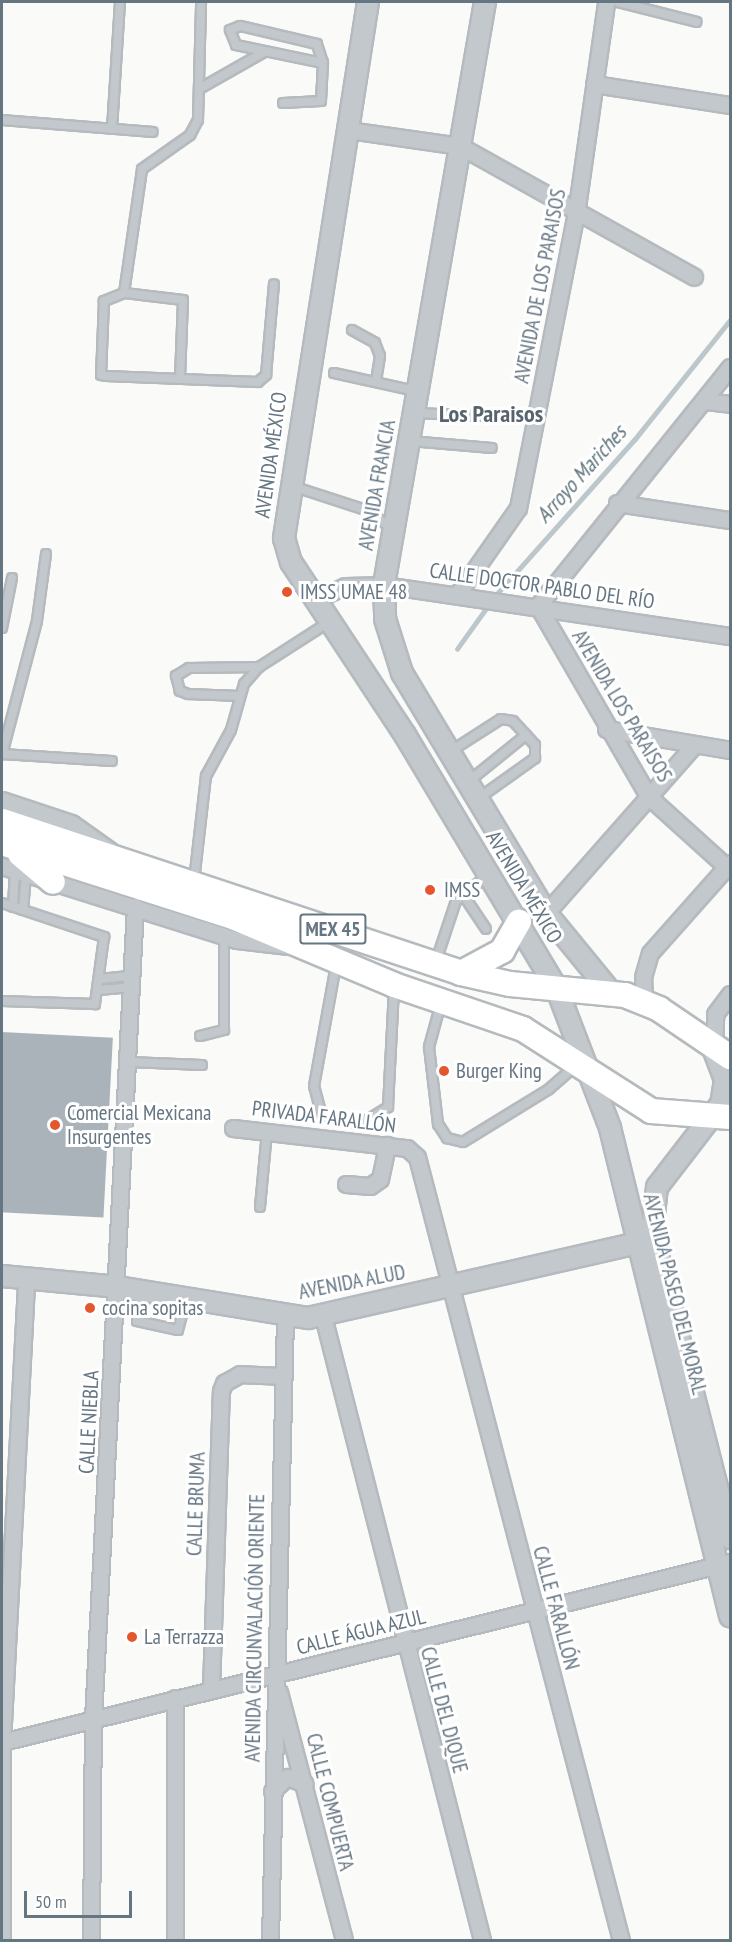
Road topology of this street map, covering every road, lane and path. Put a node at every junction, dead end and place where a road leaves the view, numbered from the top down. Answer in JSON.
{"nodes":[{"id":1,"x":120,"y":2,"type":"edge"},
{"id":2,"x":201,"y":2,"type":"edge"},
{"id":3,"x":368,"y":2,"type":"edge"},
{"id":4,"x":485,"y":2,"type":"edge"},
{"id":5,"x":606,"y":2,"type":"edge"},
{"id":6,"x":618,"y":2,"type":"edge"},
{"id":7,"x":697,"y":22,"type":"dead end"},
{"id":8,"x":264,"y":52,"type":"junction"},
{"id":9,"x":323,"y":63,"type":"junction"},
{"id":10,"x":594,"y":84,"type":"junction"},
{"id":11,"x":199,"y":89,"type":"junction"},
{"id":12,"x":283,"y":103,"type":"dead end"},
{"id":13,"x":730,"y":105,"type":"edge"},
{"id":14,"x":2,"y":120,"type":"edge"},
{"id":15,"x":112,"y":129,"type":"junction"},
{"id":16,"x":348,"y":130,"type":"junction"},
{"id":17,"x":153,"y":132,"type":"dead end"},
{"id":18,"x":460,"y":146,"type":"junction"},
{"id":19,"x":577,"y":207,"type":"junction"},
{"id":20,"x":694,"y":277,"type":"dead end"},
{"id":21,"x":274,"y":284,"type":"dead end"},
{"id":22,"x":124,"y":293,"type":"junction"},
{"id":23,"x":352,"y":330,"type":"dead end"},
{"id":24,"x":730,"y":367,"type":"edge"},
{"id":25,"x":333,"y":373,"type":"dead end"},
{"id":26,"x":180,"y":378,"type":"junction"},
{"id":27,"x":376,"y":382,"type":"junction"},
{"id":28,"x":417,"y":391,"type":"junction"},
{"id":29,"x":706,"y":400,"type":"junction"},
{"id":30,"x":730,"y":404,"type":"edge"},
{"id":31,"x":414,"y":413,"type":"junction"},
{"id":32,"x":488,"y":416,"type":"dead end"},
{"id":33,"x":409,"y":441,"type":"junction"},
{"id":34,"x":492,"y":448,"type":"dead end"},
{"id":35,"x":289,"y":486,"type":"junction"},
{"id":36,"x":617,"y":503,"type":"junction"},
{"id":37,"x":730,"y":520,"type":"edge"},
{"id":38,"x":394,"y":530,"type":"junction"},
{"id":39,"x":46,"y":554,"type":"dead end"},
{"id":40,"x":12,"y":579,"type":"dead end"},
{"id":41,"x":384,"y":585,"type":"junction"},
{"id":42,"x":457,"y":595,"type":"junction"},
{"id":43,"x":314,"y":600,"type":"junction"},
{"id":44,"x":538,"y":606,"type":"junction"},
{"id":45,"x":328,"y":622,"type":"junction"},
{"id":46,"x":2,"y":628,"type":"edge"},
{"id":47,"x":730,"y":636,"type":"edge"},
{"id":48,"x":259,"y":667,"type":"junction"},
{"id":49,"x":240,"y":696,"type":"junction"},
{"id":50,"x":606,"y":729,"type":"junction"},
{"id":51,"x":526,"y":735,"type":"junction"},
{"id":52,"x":695,"y":744,"type":"junction"},
{"id":53,"x":730,"y":750,"type":"edge"},
{"id":54,"x":449,"y":752,"type":"junction"},
{"id":55,"x":112,"y":761,"type":"dead end"},
{"id":56,"x":467,"y":782,"type":"junction"},
{"id":57,"x":648,"y":796,"type":"junction"},
{"id":58,"x":478,"y":799,"type":"junction"},
{"id":59,"x":2,"y":803,"type":"edge"},
{"id":60,"x":2,"y":821,"type":"edge"},
{"id":61,"x":114,"y":856,"type":"junction"},
{"id":62,"x":11,"y":860,"type":"edge"},
{"id":63,"x":729,"y":867,"type":"edge"},
{"id":64,"x":490,"y":874,"type":"junction"},
{"id":65,"x":194,"y":881,"type":"junction"},
{"id":66,"x":53,"y":882,"type":"junction"},
{"id":67,"x":462,"y":893,"type":"junction"},
{"id":68,"x":2,"y":903,"type":"edge"},
{"id":69,"x":135,"y":906,"type":"junction"},
{"id":70,"x":13,"y":907,"type":"junction"},
{"id":71,"x":23,"y":910,"type":"junction"},
{"id":72,"x":546,"y":913,"type":"junction"},
{"id":73,"x":519,"y":922,"type":"junction"},
{"id":74,"x":486,"y":930,"type":"dead end"},
{"id":75,"x":224,"y":936,"type":"junction"},
{"id":76,"x":302,"y":945,"type":"junction"},
{"id":77,"x":337,"y":960,"type":"junction"},
{"id":78,"x":435,"y":964,"type":"junction"},
{"id":79,"x":461,"y":973,"type":"junction"},
{"id":80,"x":100,"y":979,"type":"junction"},
{"id":81,"x":133,"y":981,"type":"junction"},
{"id":82,"x":394,"y":985,"type":"junction"},
{"id":83,"x":556,"y":987,"type":"junction"},
{"id":84,"x":99,"y":990,"type":"junction"},
{"id":85,"x":609,"y":990,"type":"junction"},
{"id":86,"x":730,"y":994,"type":"edge"},
{"id":87,"x":2,"y":1001,"type":"edge"},
{"id":88,"x":441,"y":1001,"type":"junction"},
{"id":89,"x":644,"y":1002,"type":"junction"},
{"id":90,"x":200,"y":1036,"type":"dead end"},
{"id":91,"x":722,"y":1054,"type":"edge"},
{"id":92,"x":129,"y":1062,"type":"junction"},
{"id":93,"x":202,"y":1065,"type":"dead end"},
{"id":94,"x":585,"y":1070,"type":"junction"},
{"id":95,"x":720,"y":1118,"type":"edge"},
{"id":96,"x":234,"y":1128,"type":"dead end"},
{"id":97,"x":267,"y":1132,"type":"junction"},
{"id":98,"x":387,"y":1145,"type":"junction"},
{"id":99,"x":346,"y":1184,"type":"dead end"},
{"id":100,"x":260,"y":1207,"type":"dead end"},
{"id":101,"x":637,"y":1244,"type":"junction"},
{"id":102,"x":2,"y":1276,"type":"edge"},
{"id":103,"x":26,"y":1279,"type":"junction"},
{"id":104,"x":453,"y":1285,"type":"junction"},
{"id":105,"x":118,"y":1287,"type":"junction"},
{"id":106,"x":141,"y":1292,"type":"junction"},
{"id":107,"x":186,"y":1300,"type":"junction"},
{"id":108,"x":323,"y":1316,"type":"junction"},
{"id":109,"x":285,"y":1317,"type":"junction"},
{"id":110,"x":283,"y":1376,"type":"junction"},
{"id":111,"x":730,"y":1538,"type":"edge"},
{"id":112,"x":724,"y":1564,"type":"edge"},
{"id":113,"x":534,"y":1610,"type":"junction"},
{"id":114,"x":730,"y":1616,"type":"edge"},
{"id":115,"x":405,"y":1644,"type":"junction"},
{"id":116,"x":274,"y":1674,"type":"junction"},
{"id":117,"x":212,"y":1689,"type":"junction"},
{"id":118,"x":175,"y":1698,"type":"junction"},
{"id":119,"x":93,"y":1719,"type":"junction"},
{"id":120,"x":2,"y":1742,"type":"edge"},
{"id":121,"x":305,"y":1784,"type":"junction"},
{"id":122,"x":272,"y":1791,"type":"junction"},
{"id":123,"x":2,"y":1941,"type":"edge"},
{"id":124,"x":91,"y":1941,"type":"edge"},
{"id":125,"x":175,"y":1941,"type":"edge"},
{"id":126,"x":270,"y":1941,"type":"edge"},
{"id":127,"x":344,"y":1941,"type":"edge"},
{"id":128,"x":482,"y":1941,"type":"edge"},
{"id":129,"x":621,"y":1941,"type":"edge"}],
"edges":[{"from":1,"to":15,"type":"lane"},
{"from":2,"to":11,"type":"lane"},
{"from":3,"to":16,"type":"street","name":"AVENIDA MÉXICO"},
{"from":4,"to":18,"type":"street","name":"AVENIDA FRANCIA"},
{"from":5,"to":10,"type":"street","name":"AVENIDA DE LOS PARAISOS"},
{"from":6,"to":7,"type":"lane"},
{"from":8,"to":9,"type":"lane"},
{"from":8,"to":9,"type":"lane"},
{"from":8,"to":11,"type":"lane"},
{"from":9,"to":12,"type":"lane"},
{"from":10,"to":13,"type":"street"},
{"from":10,"to":19,"type":"street","name":"AVENIDA DE LOS PARAISOS"},
{"from":11,"to":22,"type":"lane"},
{"from":14,"to":15,"type":"lane"},
{"from":15,"to":17,"type":"lane"},
{"from":16,"to":18,"type":"street"},
{"from":16,"to":35,"type":"street","name":"AVENIDA MÉXICO"},
{"from":18,"to":19,"type":"street"},
{"from":18,"to":28,"type":"street","name":"AVENIDA FRANCIA"},
{"from":19,"to":20,"type":"street"},
{"from":19,"to":42,"type":"street","name":"AVENIDA DE LOS PARAISOS"},
{"from":21,"to":26,"type":"lane"},
{"from":22,"to":26,"type":"lane"},
{"from":22,"to":26,"type":"lane"},
{"from":23,"to":27,"type":"lane"},
{"from":24,"to":29,"type":"street"},
{"from":25,"to":27,"type":"lane"},
{"from":27,"to":28,"type":"lane"},
{"from":28,"to":31,"type":"street","name":"AVENIDA FRANCIA"},
{"from":29,"to":30,"type":"street"},
{"from":29,"to":36,"type":"street"},
{"from":31,"to":32,"type":"lane"},
{"from":31,"to":33,"type":"street","name":"AVENIDA FRANCIA"},
{"from":33,"to":34,"type":"lane"},
{"from":33,"to":38,"type":"street","name":"AVENIDA FRANCIA"},
{"from":35,"to":38,"type":"lane"},
{"from":35,"to":43,"type":"street","name":"AVENIDA MÉXICO"},
{"from":36,"to":37,"type":"street"},
{"from":36,"to":44,"type":"street"},
{"from":38,"to":41,"type":"street","name":"AVENIDA FRANCIA"},
{"from":39,"to":55,"type":"lane"},
{"from":40,"to":46,"type":"lane"},
{"from":41,"to":42,"type":"street","name":"CALLE DOCTOR PABLO DEL RÍO"},
{"from":41,"to":43,"type":"street","name":"CALLE DOCTOR PABLO DEL RÍO"},
{"from":41,"to":54,"type":"street","name":"AVENIDA FRANCIA"},
{"from":42,"to":44,"type":"street","name":"CALLE DOCTOR PABLO DEL RÍO"},
{"from":43,"to":45,"type":"street","name":"AVENIDA MÉXICO"},
{"from":44,"to":47,"type":"street","name":"CALLE DOCTOR PABLO DEL RÍO"},
{"from":44,"to":50,"type":"street","name":"AVENIDA LOS PARAISOS"},
{"from":45,"to":48,"type":"lane"},
{"from":45,"to":64,"type":"street","name":"AVENIDA MÉXICO"},
{"from":48,"to":49,"type":"lane"},
{"from":48,"to":49,"type":"lane"},
{"from":49,"to":65,"type":"lane"},
{"from":50,"to":52,"type":"street"},
{"from":50,"to":57,"type":"street","name":"AVENIDA LOS PARAISOS"},
{"from":51,"to":54,"type":"lane"},
{"from":51,"to":56,"type":"lane"},
{"from":51,"to":58,"type":"lane"},
{"from":52,"to":53,"type":"street"},
{"from":52,"to":57,"type":"street"},
{"from":54,"to":56,"type":"street","name":"AVENIDA FRANCIA"},
{"from":56,"to":58,"type":"street","name":"AVENIDA FRANCIA"},
{"from":57,"to":63,"type":"street","name":"AVENIDA LOS PARAISOS"},
{"from":57,"to":72,"type":"street"},
{"from":58,"to":72,"type":"street","name":"AVENIDA FRANCIA"},
{"from":59,"to":61,"type":"street"},
{"from":60,"to":61,"type":"main road"},
{"from":61,"to":65,"type":"main road","number":"MEX 45"},
{"from":62,"to":66,"type":"main road"},
{"from":62,"to":66,"type":"street"},
{"from":62,"to":70,"type":"lane"},
{"from":62,"to":71,"type":"lane"},
{"from":62,"to":76,"type":"main road","number":"MEX 45"},
{"from":63,"to":89,"type":"street"},
{"from":64,"to":67,"type":"lane"},
{"from":64,"to":73,"type":"street","name":"AVENIDA MÉXICO"},
{"from":65,"to":78,"type":"main road","number":"MEX 45"},
{"from":66,"to":69,"type":"street"},
{"from":67,"to":74,"type":"lane"},
{"from":67,"to":78,"type":"lane"},
{"from":68,"to":70,"type":"lane"},
{"from":69,"to":75,"type":"street"},
{"from":69,"to":81,"type":"street","name":"CALLE NIEBLA"},
{"from":70,"to":71,"type":"lane"},
{"from":71,"to":80,"type":"lane"},
{"from":72,"to":85,"type":"street","name":"AVENIDA FRANCIA"},
{"from":73,"to":79,"type":"main road"},
{"from":73,"to":83,"type":"street","name":"AVENIDA MÉXICO"},
{"from":75,"to":76,"type":"street"},
{"from":75,"to":90,"type":"lane"},
{"from":76,"to":77,"type":"main road","number":"MEX 45"},
{"from":77,"to":82,"type":"main road","number":"MEX 45"},
{"from":77,"to":82,"type":"lane"},
{"from":78,"to":79,"type":"main road","number":"MEX 45"},
{"from":79,"to":83,"type":"main road","number":"MEX 45"},
{"from":80,"to":81,"type":"lane"},
{"from":80,"to":84,"type":"lane"},
{"from":81,"to":84,"type":"lane"},
{"from":81,"to":92,"type":"street","name":"CALLE NIEBLA"},
{"from":82,"to":88,"type":"main road","number":"MEX 45"},
{"from":83,"to":85,"type":"main road","number":"MEX 45"},
{"from":83,"to":94,"type":"street","name":"AVENIDA PASEO DEL MORAL"},
{"from":84,"to":87,"type":"lane"},
{"from":85,"to":89,"type":"main road","number":"MEX 45"},
{"from":86,"to":91,"type":"street"},
{"from":88,"to":94,"type":"main road","number":"MEX 45"},
{"from":88,"to":94,"type":"lane"},
{"from":89,"to":91,"type":"main road","number":"MEX 45"},
{"from":91,"to":95,"type":"street","name":"AVENIDA PASEO DEL MORAL"},
{"from":92,"to":93,"type":"lane"},
{"from":92,"to":105,"type":"street","name":"CALLE NIEBLA"},
{"from":94,"to":95,"type":"main road","number":"MEX 45"},
{"from":94,"to":101,"type":"street","name":"AVENIDA PASEO DEL MORAL"},
{"from":95,"to":111,"type":"street","name":"AVENIDA PASEO DEL MORAL"},
{"from":96,"to":97,"type":"street","name":"PRIVADA FARALLÓN"},
{"from":97,"to":98,"type":"street","name":"PRIVADA FARALLÓN"},
{"from":97,"to":100,"type":"lane"},
{"from":98,"to":99,"type":"street"},
{"from":98,"to":104,"type":"street","name":"PRIVADA FARALLÓN"},
{"from":101,"to":104,"type":"street","name":"AVENIDA ALUD"},
{"from":101,"to":112,"type":"street","name":"AVENIDA PASEO DEL MORAL"},
{"from":102,"to":103,"type":"street","name":"AVENIDA ALUD"},
{"from":103,"to":105,"type":"street","name":"AVENIDA ALUD"},
{"from":103,"to":120,"type":"street"},
{"from":104,"to":108,"type":"street","name":"AVENIDA ALUD"},
{"from":104,"to":113,"type":"street","name":"CALLE FARALLÓN"},
{"from":105,"to":106,"type":"street","name":"AVENIDA ALUD"},
{"from":105,"to":119,"type":"street","name":"CALLE NIEBLA"},
{"from":106,"to":107,"type":"street","name":"AVENIDA ALUD"},
{"from":106,"to":107,"type":"lane"},
{"from":107,"to":109,"type":"street","name":"AVENIDA ALUD"},
{"from":108,"to":109,"type":"street","name":"AVENIDA ALUD"},
{"from":108,"to":115,"type":"street","name":"CALLE DEL DIQUE"},
{"from":109,"to":110,"type":"street","name":"AVENIDA CIRCUNVALACIÓN ORIENTE"},
{"from":110,"to":116,"type":"street","name":"AVENIDA CIRCUNVALACIÓN ORIENTE"},
{"from":110,"to":117,"type":"street","name":"CALLE BRUMA"},
{"from":112,"to":113,"type":"street","name":"CALLE ÁGUA AZUL"},
{"from":112,"to":114,"type":"street","name":"AVENIDA PASEO DEL MORAL"},
{"from":113,"to":115,"type":"street","name":"CALLE ÁGUA AZUL"},
{"from":113,"to":129,"type":"street","name":"CALLE FARALLÓN"},
{"from":115,"to":116,"type":"street","name":"CALLE ÁGUA AZUL"},
{"from":115,"to":128,"type":"street","name":"CALLE DEL DIQUE"},
{"from":116,"to":117,"type":"street","name":"CALLE ÁGUA AZUL"},
{"from":116,"to":121,"type":"street","name":"CALLE COMPUERTA"},
{"from":116,"to":122,"type":"street","name":"AVENIDA CIRCUNVALACIÓN ORIENTE"},
{"from":117,"to":118,"type":"street","name":"CALLE ÁGUA AZUL"},
{"from":118,"to":119,"type":"street","name":"CALLE ÁGUA AZUL"},
{"from":118,"to":125,"type":"street"},
{"from":119,"to":120,"type":"street","name":"CALLE ÁGUA AZUL"},
{"from":119,"to":124,"type":"street","name":"CALLE NIEBLA"},
{"from":120,"to":123,"type":"street"},
{"from":121,"to":122,"type":"street"},
{"from":121,"to":127,"type":"street","name":"CALLE COMPUERTA"},
{"from":122,"to":126,"type":"street","name":"AVENIDA CIRCUNVALACIÓN ORIENTE"}]}
